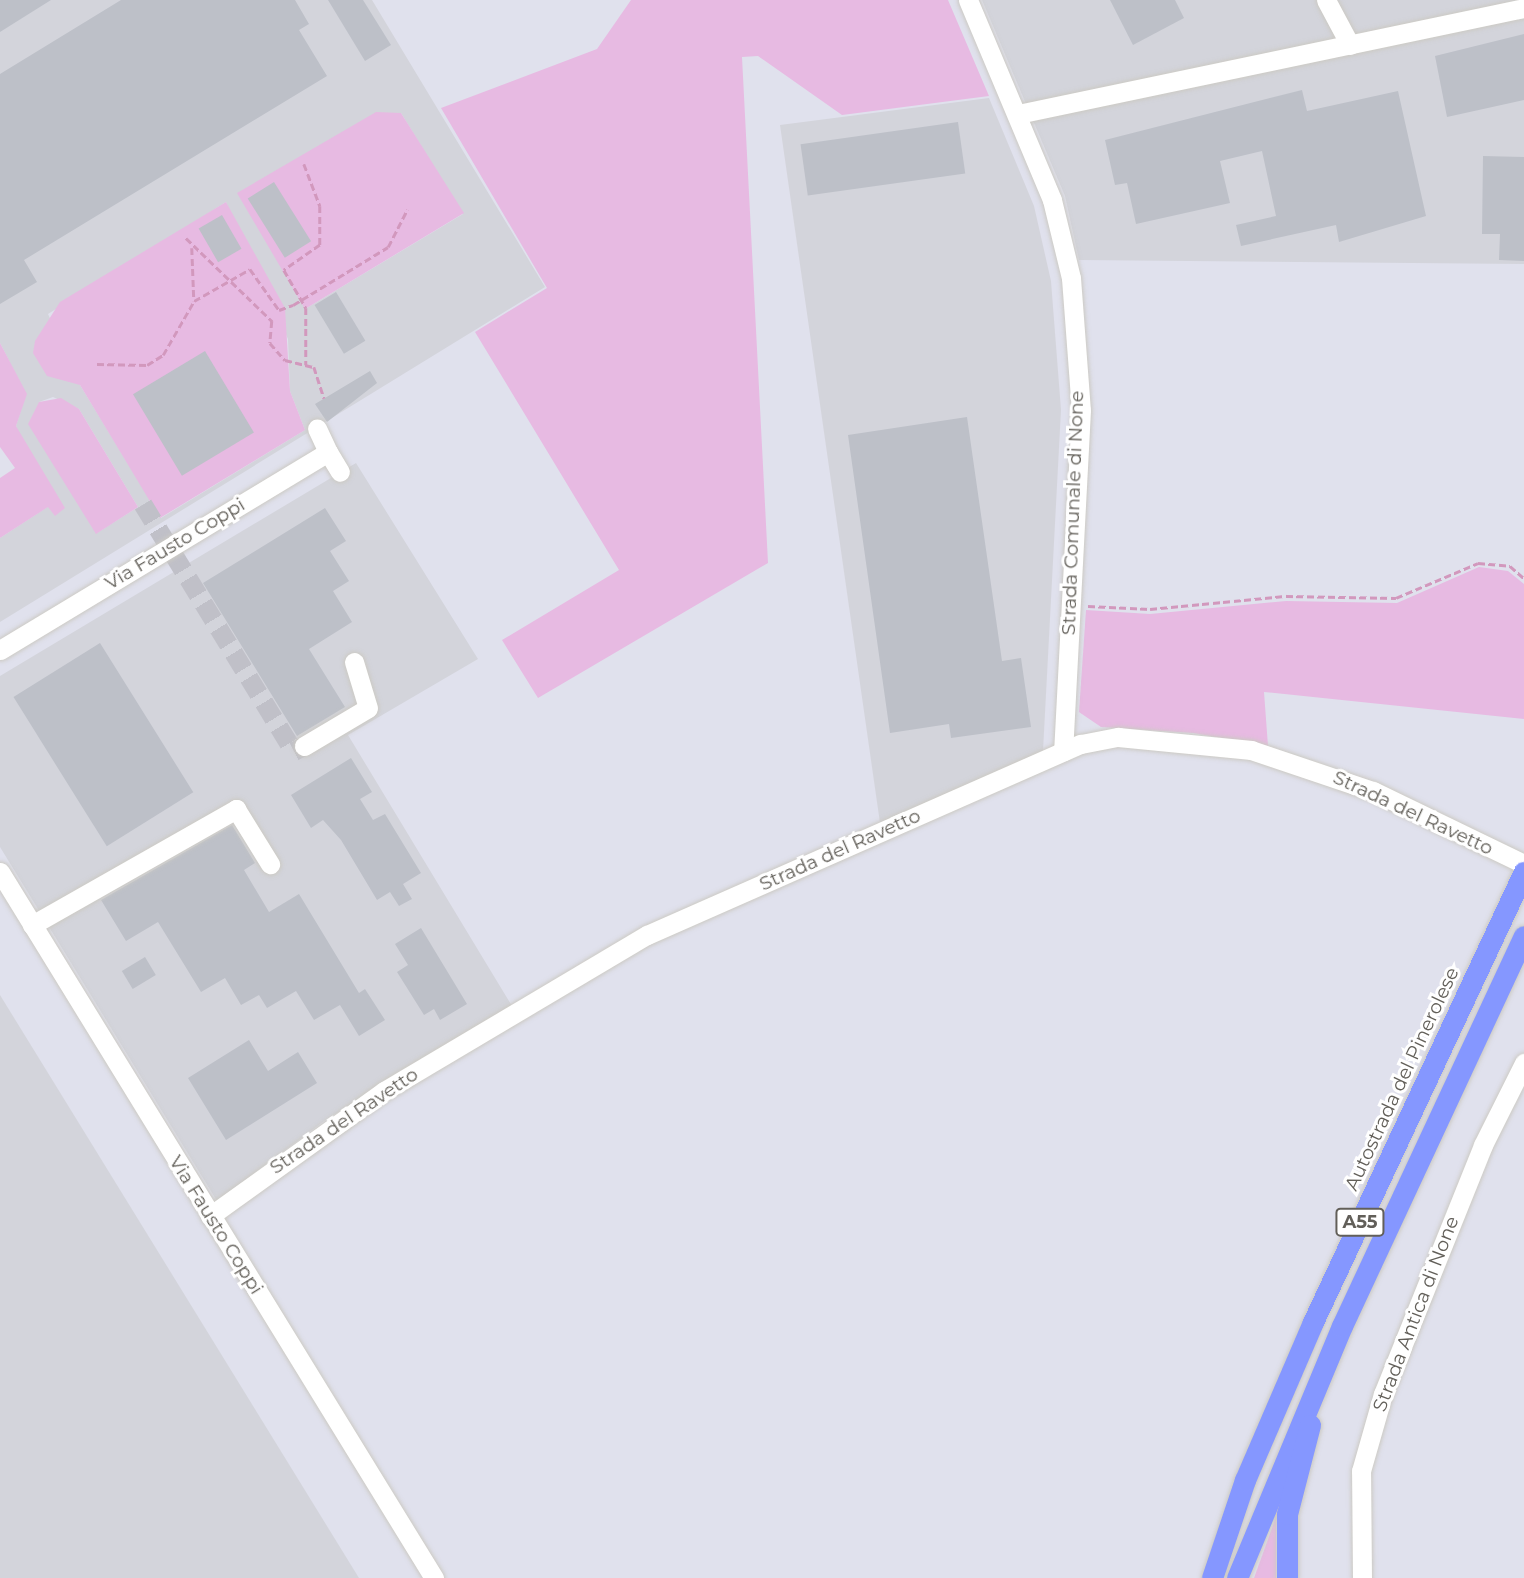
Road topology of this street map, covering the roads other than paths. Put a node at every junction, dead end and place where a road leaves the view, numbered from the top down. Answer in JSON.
{"nodes":[{"id":1,"x":968,"y":0,"type":"edge"},
{"id":2,"x":1326,"y":0,"type":"edge"},
{"id":3,"x":1524,"y":8,"type":"edge"},
{"id":4,"x":1350,"y":45,"type":"junction"},
{"id":5,"x":1017,"y":114,"type":"junction"},
{"id":6,"x":317,"y":428,"type":"dead end"},
{"id":7,"x":328,"y":452,"type":"junction"},
{"id":8,"x":340,"y":472,"type":"dead end"},
{"id":9,"x":0,"y":650,"type":"edge"},
{"id":10,"x":354,"y":662,"type":"dead end"},
{"id":11,"x":304,"y":746,"type":"dead end"},
{"id":12,"x":1063,"y":752,"type":"junction"},
{"id":13,"x":270,"y":864,"type":"dead end"},
{"id":14,"x":1524,"y":864,"type":"edge"},
{"id":15,"x":0,"y":872,"type":"edge"},
{"id":16,"x":1524,"y":872,"type":"edge"},
{"id":17,"x":32,"y":925,"type":"junction"},
{"id":18,"x":1524,"y":936,"type":"edge"},
{"id":19,"x":1524,"y":1063,"type":"edge"},
{"id":20,"x":210,"y":1216,"type":"junction"},
{"id":21,"x":1342,"y":1326,"type":"junction"},
{"id":22,"x":433,"y":1578,"type":"edge"},
{"id":23,"x":1212,"y":1578,"type":"edge"},
{"id":24,"x":1237,"y":1578,"type":"edge"},
{"id":25,"x":1287,"y":1578,"type":"edge"},
{"id":26,"x":1362,"y":1578,"type":"edge"}],
"edges":[{"from":1,"to":5,"type":"street","name":"Strada Comunale di None"},
{"from":2,"to":4,"type":"street"},
{"from":3,"to":4,"type":"street"},
{"from":4,"to":5,"type":"street"},
{"from":5,"to":12,"type":"street","name":"Strada Comunale di None"},
{"from":6,"to":7,"type":"street"},
{"from":7,"to":8,"type":"street"},
{"from":7,"to":9,"type":"street","name":"Via Fausto Coppi"},
{"from":10,"to":11,"type":"street"},
{"from":12,"to":14,"type":"street","name":"Strada del Ravetto"},
{"from":12,"to":20,"type":"street","name":"Strada del Ravetto"},
{"from":13,"to":17,"type":"street"},
{"from":15,"to":17,"type":"street","name":"Via Fausto Coppi"},
{"from":16,"to":23,"type":"highway","name":"Autostrada del Pinerolese","number":"A55"},
{"from":17,"to":20,"type":"street","name":"Via Fausto Coppi"},
{"from":18,"to":21,"type":"highway","number":"A55"},
{"from":19,"to":26,"type":"street","name":"Strada Antica di None"},
{"from":20,"to":22,"type":"street","name":"Via Fausto Coppi"},
{"from":21,"to":24,"type":"highway","number":"A55"},
{"from":21,"to":25,"type":"highway"}]}
